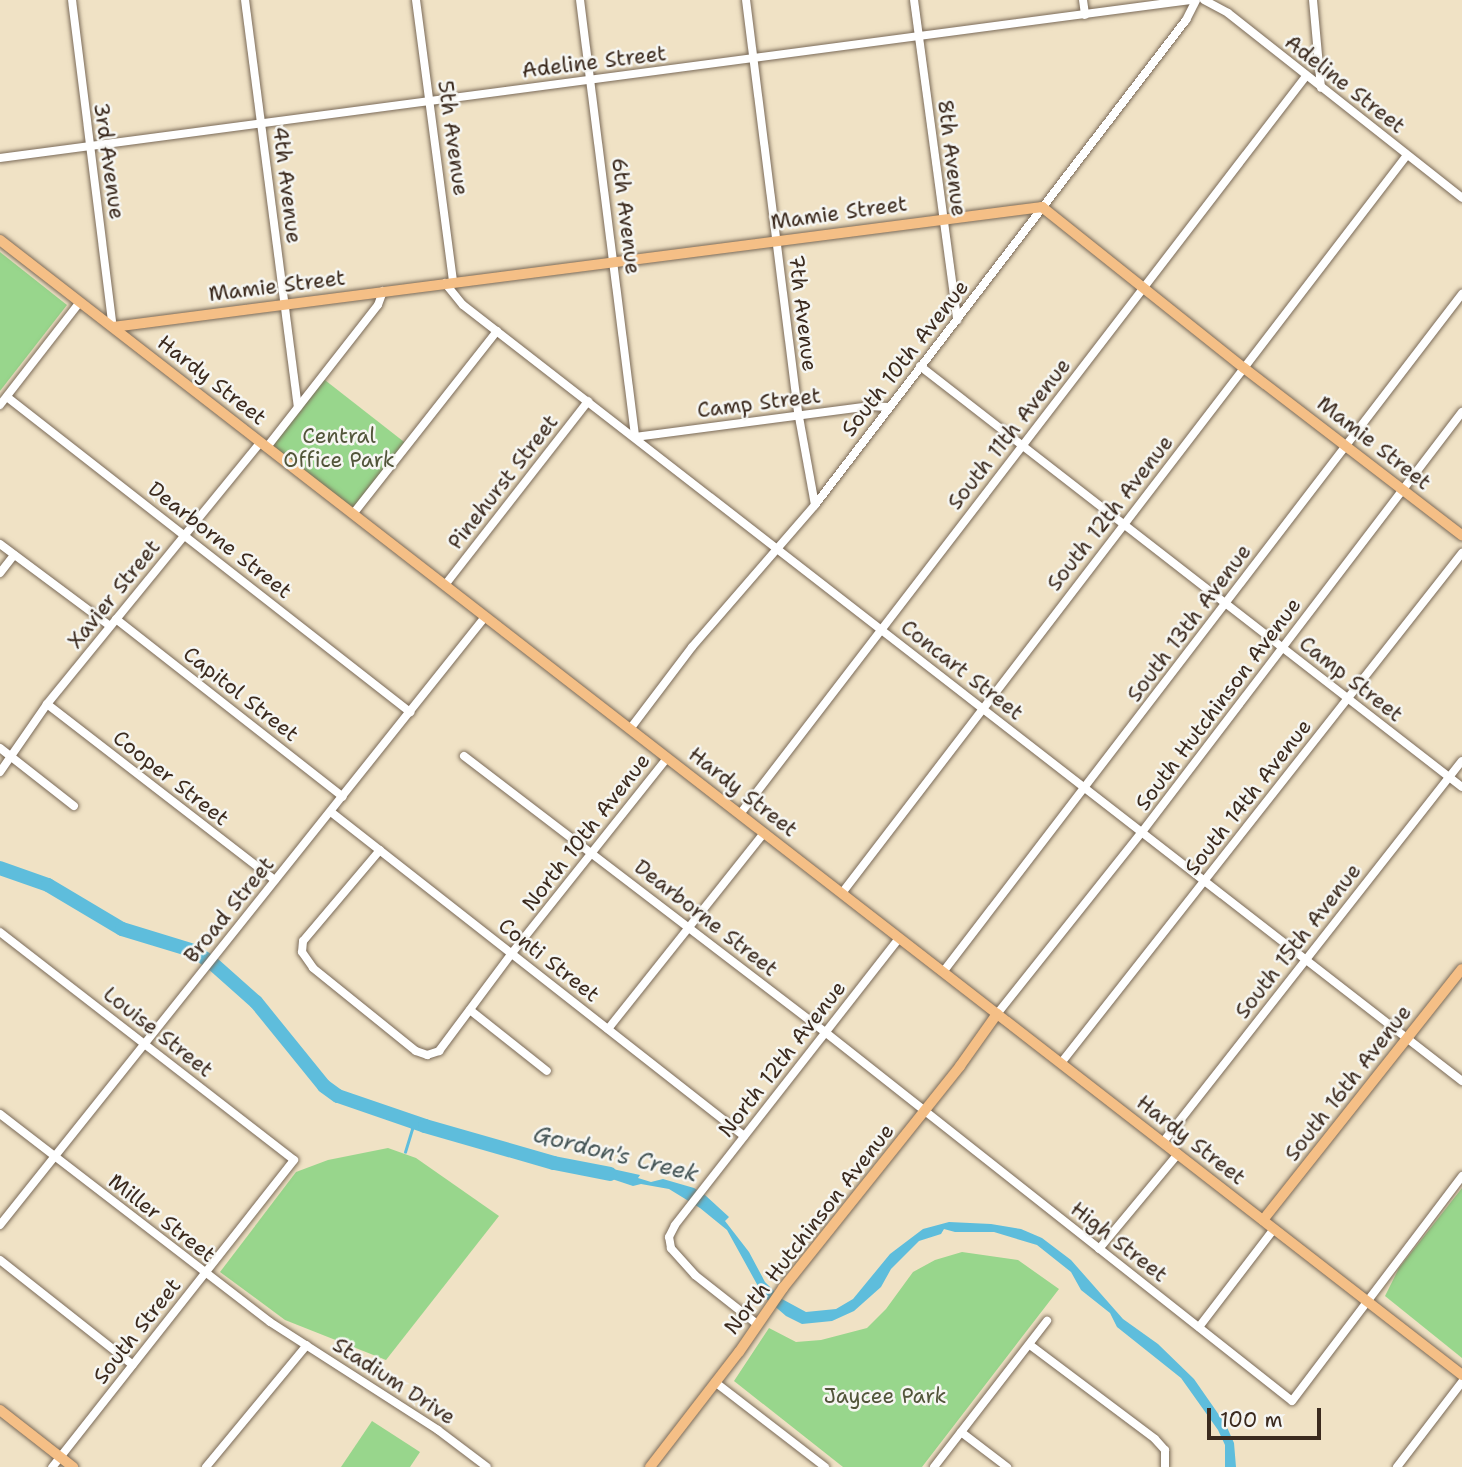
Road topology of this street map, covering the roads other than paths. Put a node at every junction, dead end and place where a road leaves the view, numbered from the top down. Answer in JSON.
{"nodes":[{"id":1,"x":72,"y":0,"type":"edge"},
{"id":2,"x":245,"y":0,"type":"edge"},
{"id":3,"x":416,"y":0,"type":"edge"},
{"id":4,"x":580,"y":0,"type":"edge"},
{"id":5,"x":746,"y":0,"type":"edge"},
{"id":6,"x":914,"y":0,"type":"edge"},
{"id":7,"x":1083,"y":0,"type":"edge"},
{"id":8,"x":1194,"y":0,"type":"edge"},
{"id":9,"x":1204,"y":0,"type":"edge"},
{"id":10,"x":1314,"y":0,"type":"edge"},
{"id":11,"x":1085,"y":15,"type":"junction"},
{"id":12,"x":919,"y":38,"type":"junction"},
{"id":13,"x":754,"y":60,"type":"junction"},
{"id":14,"x":1306,"y":76,"type":"junction"},
{"id":15,"x":591,"y":79,"type":"junction"},
{"id":16,"x":1321,"y":88,"type":"junction"},
{"id":17,"x":430,"y":102,"type":"junction"},
{"id":18,"x":262,"y":125,"type":"junction"},
{"id":19,"x":88,"y":146,"type":"junction"},
{"id":20,"x":1407,"y":156,"type":"junction"},
{"id":21,"x":0,"y":158,"type":"edge"},
{"id":22,"x":1462,"y":198,"type":"edge"},
{"id":23,"x":1042,"y":207,"type":"junction"},
{"id":24,"x":942,"y":219,"type":"junction"},
{"id":25,"x":0,"y":240,"type":"edge"},
{"id":26,"x":776,"y":242,"type":"junction"},
{"id":27,"x":614,"y":263,"type":"junction"},
{"id":28,"x":449,"y":282,"type":"junction"},
{"id":29,"x":1144,"y":288,"type":"junction"},
{"id":30,"x":383,"y":291,"type":"junction"},
{"id":31,"x":1462,"y":294,"type":"edge"},
{"id":32,"x":80,"y":302,"type":"junction"},
{"id":33,"x":285,"y":305,"type":"junction"},
{"id":34,"x":957,"y":320,"type":"junction"},
{"id":35,"x":113,"y":327,"type":"junction"},
{"id":36,"x":497,"y":331,"type":"junction"},
{"id":37,"x":920,"y":366,"type":"junction"},
{"id":38,"x":1244,"y":368,"type":"junction"},
{"id":39,"x":6,"y":397,"type":"junction"},
{"id":40,"x":588,"y":401,"type":"junction"},
{"id":41,"x":0,"y":405,"type":"edge"},
{"id":42,"x":298,"y":407,"type":"junction"},
{"id":43,"x":888,"y":407,"type":"junction"},
{"id":44,"x":1462,"y":412,"type":"edge"},
{"id":45,"x":799,"y":416,"type":"junction"},
{"id":46,"x":635,"y":437,"type":"junction"},
{"id":47,"x":264,"y":445,"type":"junction"},
{"id":48,"x":1023,"y":445,"type":"junction"},
{"id":49,"x":1346,"y":445,"type":"junction"},
{"id":50,"x":1403,"y":489,"type":"junction"},
{"id":51,"x":815,"y":505,"type":"junction"},
{"id":52,"x":353,"y":514,"type":"junction"},
{"id":53,"x":1124,"y":524,"type":"junction"},
{"id":54,"x":186,"y":534,"type":"junction"},
{"id":55,"x":1462,"y":535,"type":"edge"},
{"id":56,"x":0,"y":544,"type":"edge"},
{"id":57,"x":778,"y":549,"type":"junction"},
{"id":58,"x":1462,"y":553,"type":"edge"},
{"id":59,"x":14,"y":555,"type":"junction"},
{"id":60,"x":0,"y":573,"type":"edge"},
{"id":61,"x":445,"y":585,"type":"junction"},
{"id":62,"x":1226,"y":604,"type":"junction"},
{"id":63,"x":485,"y":617,"type":"junction"},
{"id":64,"x":116,"y":619,"type":"junction"},
{"id":65,"x":110,"y":626,"type":"junction"},
{"id":66,"x":880,"y":628,"type":"junction"},
{"id":67,"x":1283,"y":648,"type":"junction"},
{"id":68,"x":1348,"y":698,"type":"junction"},
{"id":69,"x":47,"y":704,"type":"junction"},
{"id":70,"x":982,"y":707,"type":"junction"},
{"id":71,"x":410,"y":712,"type":"junction"},
{"id":72,"x":630,"y":729,"type":"junction"},
{"id":73,"x":0,"y":748,"type":"edge"},
{"id":74,"x":9,"y":755,"type":"junction"},
{"id":75,"x":464,"y":756,"type":"dead end"},
{"id":76,"x":667,"y":758,"type":"junction"},
{"id":77,"x":1462,"y":761,"type":"edge"},
{"id":78,"x":0,"y":772,"type":"edge"},
{"id":79,"x":1449,"y":778,"type":"junction"},
{"id":80,"x":1462,"y":787,"type":"edge"},
{"id":81,"x":1085,"y":788,"type":"junction"},
{"id":82,"x":344,"y":797,"type":"junction"},
{"id":83,"x":74,"y":806,"type":"dead end"},
{"id":84,"x":331,"y":812,"type":"junction"},
{"id":85,"x":740,"y":814,"type":"junction"},
{"id":86,"x":764,"y":832,"type":"junction"},
{"id":87,"x":1142,"y":832,"type":"junction"},
{"id":88,"x":380,"y":850,"type":"junction"},
{"id":89,"x":593,"y":853,"type":"junction"},
{"id":90,"x":275,"y":880,"type":"junction"},
{"id":91,"x":1205,"y":880,"type":"junction"},
{"id":92,"x":842,"y":893,"type":"junction"},
{"id":93,"x":690,"y":929,"type":"junction"},
{"id":94,"x":0,"y":932,"type":"edge"},
{"id":95,"x":899,"y":938,"type":"junction"},
{"id":96,"x":512,"y":953,"type":"junction"},
{"id":97,"x":1305,"y":959,"type":"junction"},
{"id":98,"x":1462,"y":969,"type":"edge"},
{"id":99,"x":943,"y":971,"type":"junction"},
{"id":100,"x":470,"y":1010,"type":"junction"},
{"id":101,"x":997,"y":1014,"type":"junction"},
{"id":102,"x":608,"y":1029,"type":"junction"},
{"id":103,"x":825,"y":1032,"type":"junction"},
{"id":104,"x":1408,"y":1037,"type":"junction"},
{"id":105,"x":144,"y":1043,"type":"junction"},
{"id":106,"x":1060,"y":1063,"type":"junction"},
{"id":107,"x":547,"y":1071,"type":"dead end"},
{"id":108,"x":1462,"y":1081,"type":"edge"},
{"id":109,"x":924,"y":1111,"type":"junction"},
{"id":110,"x":0,"y":1114,"type":"edge"},
{"id":111,"x":744,"y":1136,"type":"junction"},
{"id":112,"x":1163,"y":1142,"type":"junction"},
{"id":113,"x":1178,"y":1154,"type":"junction"},
{"id":114,"x":55,"y":1157,"type":"junction"},
{"id":115,"x":294,"y":1160,"type":"joint"},
{"id":116,"x":1462,"y":1176,"type":"edge"},
{"id":117,"x":1263,"y":1220,"type":"junction"},
{"id":118,"x":0,"y":1225,"type":"edge"},
{"id":119,"x":1274,"y":1229,"type":"junction"},
{"id":120,"x":1099,"y":1249,"type":"junction"},
{"id":121,"x":0,"y":1260,"type":"edge"},
{"id":122,"x":205,"y":1273,"type":"junction"},
{"id":123,"x":1366,"y":1300,"type":"junction"},
{"id":124,"x":760,"y":1320,"type":"junction"},
{"id":125,"x":1047,"y":1321,"type":"dead end"},
{"id":126,"x":1199,"y":1327,"type":"junction"},
{"id":127,"x":307,"y":1345,"type":"junction"},
{"id":128,"x":1030,"y":1345,"type":"junction"},
{"id":129,"x":133,"y":1366,"type":"junction"},
{"id":130,"x":1462,"y":1375,"type":"edge"},
{"id":131,"x":715,"y":1382,"type":"junction"},
{"id":132,"x":1462,"y":1382,"type":"edge"},
{"id":133,"x":0,"y":1410,"type":"edge"},
{"id":134,"x":961,"y":1432,"type":"junction"},
{"id":135,"x":60,"y":1457,"type":"junction"},
{"id":136,"x":654,"y":1466,"type":"edge"},
{"id":137,"x":52,"y":1467,"type":"edge"},
{"id":138,"x":74,"y":1467,"type":"edge"},
{"id":139,"x":206,"y":1467,"type":"edge"},
{"id":140,"x":487,"y":1467,"type":"edge"},
{"id":141,"x":825,"y":1467,"type":"edge"},
{"id":142,"x":934,"y":1467,"type":"edge"},
{"id":143,"x":1007,"y":1467,"type":"edge"},
{"id":144,"x":1165,"y":1467,"type":"edge"},
{"id":145,"x":1397,"y":1467,"type":"edge"}],
"edges":[{"from":1,"to":19,"type":"street","name":"3rd Avenue"},
{"from":2,"to":18,"type":"street","name":"4th Avenue"},
{"from":3,"to":17,"type":"street","name":"5th Avenue"},
{"from":4,"to":15,"type":"street","name":"6th Avenue"},
{"from":5,"to":13,"type":"street","name":"7th Avenue"},
{"from":6,"to":12,"type":"street","name":"8th Avenue"},
{"from":7,"to":11,"type":"street"},
{"from":8,"to":11,"type":"street","name":"Adeline Street"},
{"from":8,"to":23,"type":"street","name":"South 10th Avenue"},
{"from":9,"to":14,"type":"street","name":"Adeline Street"},
{"from":10,"to":16,"type":"street"},
{"from":11,"to":12,"type":"street","name":"Adeline Street"},
{"from":12,"to":13,"type":"street","name":"Adeline Street"},
{"from":12,"to":24,"type":"street","name":"8th Avenue"},
{"from":13,"to":15,"type":"street","name":"Adeline Street"},
{"from":13,"to":26,"type":"street","name":"7th Avenue"},
{"from":14,"to":16,"type":"street","name":"Adeline Street"},
{"from":14,"to":29,"type":"street","name":"South 11th Avenue"},
{"from":15,"to":17,"type":"street","name":"Adeline Street"},
{"from":15,"to":27,"type":"street","name":"6th Avenue"},
{"from":16,"to":20,"type":"street","name":"Adeline Street"},
{"from":17,"to":18,"type":"street","name":"Adeline Street"},
{"from":17,"to":28,"type":"street","name":"5th Avenue"},
{"from":18,"to":19,"type":"street","name":"Adeline Street"},
{"from":18,"to":33,"type":"street","name":"4th Avenue"},
{"from":19,"to":21,"type":"street","name":"Adeline Street"},
{"from":19,"to":35,"type":"street","name":"3rd Avenue"},
{"from":20,"to":22,"type":"street","name":"Adeline Street"},
{"from":20,"to":38,"type":"street","name":"South 12th Avenue"},
{"from":23,"to":24,"type":"main road","name":"Mamie Street"},
{"from":23,"to":29,"type":"main road","name":"Mamie Street"},
{"from":23,"to":34,"type":"street","name":"South 10th Avenue"},
{"from":24,"to":26,"type":"main road","name":"Mamie Street"},
{"from":24,"to":34,"type":"street","name":"8th Avenue"},
{"from":25,"to":32,"type":"main road","name":"Hardy Street"},
{"from":26,"to":27,"type":"main road","name":"Mamie Street"},
{"from":26,"to":45,"type":"street","name":"7th Avenue"},
{"from":27,"to":28,"type":"main road","name":"Mamie Street"},
{"from":27,"to":46,"type":"street","name":"6th Avenue"},
{"from":28,"to":30,"type":"main road","name":"Mamie Street"},
{"from":28,"to":36,"type":"street","name":"Concart Street"},
{"from":29,"to":38,"type":"main road","name":"Mamie Street"},
{"from":29,"to":48,"type":"street","name":"South 11th Avenue"},
{"from":30,"to":33,"type":"main road","name":"Mamie Street"},
{"from":30,"to":42,"type":"street"},
{"from":31,"to":49,"type":"street","name":"South 13th Avenue"},
{"from":32,"to":35,"type":"main road","name":"Hardy Street"},
{"from":32,"to":39,"type":"street"},
{"from":33,"to":35,"type":"main road","name":"Mamie Street"},
{"from":33,"to":42,"type":"street","name":"4th Avenue"},
{"from":34,"to":37,"type":"street","name":"South 10th Avenue"},
{"from":35,"to":47,"type":"main road","name":"Hardy Street"},
{"from":36,"to":40,"type":"street","name":"Concart Street"},
{"from":36,"to":52,"type":"street"},
{"from":37,"to":43,"type":"street","name":"South 10th Avenue"},
{"from":37,"to":48,"type":"street","name":"Camp Street"},
{"from":38,"to":49,"type":"main road","name":"Mamie Street"},
{"from":38,"to":53,"type":"street","name":"South 12th Avenue"},
{"from":39,"to":41,"type":"street"},
{"from":39,"to":54,"type":"street","name":"Dearborne Street"},
{"from":40,"to":46,"type":"street","name":"Concart Street"},
{"from":40,"to":61,"type":"street","name":"Pinehurst Street"},
{"from":42,"to":47,"type":"street"},
{"from":43,"to":45,"type":"street","name":"Camp Street"},
{"from":43,"to":51,"type":"street","name":"South 10th Avenue"},
{"from":44,"to":50,"type":"street","name":"South Hutchinson Avenue"},
{"from":45,"to":46,"type":"street","name":"Camp Street"},
{"from":45,"to":51,"type":"street","name":"7th Avenue"},
{"from":46,"to":57,"type":"street","name":"Concart Street"},
{"from":47,"to":52,"type":"main road","name":"Hardy Street"},
{"from":47,"to":54,"type":"street","name":"Xavier Street"},
{"from":48,"to":53,"type":"street","name":"Camp Street"},
{"from":48,"to":66,"type":"street","name":"South 11th Avenue"},
{"from":49,"to":50,"type":"main road","name":"Mamie Street"},
{"from":49,"to":62,"type":"street","name":"South 13th Avenue"},
{"from":50,"to":55,"type":"main road","name":"Mamie Street"},
{"from":50,"to":67,"type":"street","name":"South Hutchinson Avenue"},
{"from":51,"to":57,"type":"street","name":"South 10th Avenue"},
{"from":52,"to":61,"type":"main road","name":"Hardy Street"},
{"from":53,"to":62,"type":"street","name":"Camp Street"},
{"from":53,"to":70,"type":"street","name":"South 12th Avenue"},
{"from":54,"to":64,"type":"street","name":"Xavier Street"},
{"from":54,"to":71,"type":"street","name":"Dearborne Street"},
{"from":56,"to":59,"type":"street"},
{"from":57,"to":66,"type":"street","name":"Concart Street"},
{"from":57,"to":72,"type":"street","name":"South 10th Avenue"},
{"from":58,"to":68,"type":"street","name":"South 14th Avenue"},
{"from":59,"to":60,"type":"street"},
{"from":59,"to":65,"type":"street"},
{"from":61,"to":63,"type":"main road","name":"Hardy Street"},
{"from":62,"to":67,"type":"street","name":"Camp Street"},
{"from":62,"to":81,"type":"street","name":"South 13th Avenue"},
{"from":63,"to":71,"type":"street","name":"Broad Street"},
{"from":63,"to":72,"type":"main road","name":"Hardy Street"},
{"from":64,"to":65,"type":"street","name":"Xavier Street"},
{"from":64,"to":82,"type":"street","name":"Capitol Street"},
{"from":65,"to":69,"type":"street","name":"Xavier Street"},
{"from":66,"to":70,"type":"street","name":"Concart Street"},
{"from":66,"to":85,"type":"street","name":"South 11th Avenue"},
{"from":67,"to":68,"type":"street","name":"Camp Street"},
{"from":67,"to":87,"type":"street","name":"South Hutchinson Avenue"},
{"from":68,"to":79,"type":"street","name":"Camp Street"},
{"from":68,"to":91,"type":"street","name":"South 14th Avenue"},
{"from":69,"to":74,"type":"street","name":"Xavier Street"},
{"from":69,"to":90,"type":"street","name":"Cooper Street"},
{"from":70,"to":81,"type":"street","name":"Concart Street"},
{"from":70,"to":92,"type":"street","name":"South 12th Avenue"},
{"from":71,"to":82,"type":"street","name":"Broad Street"},
{"from":72,"to":76,"type":"main road","name":"Hardy Street"},
{"from":73,"to":74,"type":"street"},
{"from":74,"to":78,"type":"street","name":"Xavier Street"},
{"from":74,"to":83,"type":"street"},
{"from":75,"to":89,"type":"street","name":"Dearborne Street"},
{"from":76,"to":85,"type":"main road","name":"Hardy Street"},
{"from":76,"to":89,"type":"street","name":"North 10th Avenue"},
{"from":77,"to":79,"type":"street","name":"South 15th Avenue"},
{"from":79,"to":80,"type":"street","name":"Camp Street"},
{"from":79,"to":97,"type":"street","name":"South 15th Avenue"},
{"from":81,"to":87,"type":"street","name":"Concart Street"},
{"from":81,"to":99,"type":"street","name":"South 13th Avenue"},
{"from":82,"to":84,"type":"street","name":"Broad Street"},
{"from":84,"to":88,"type":"street","name":"Conti Street"},
{"from":84,"to":90,"type":"street","name":"Broad Street"},
{"from":85,"to":86,"type":"main road","name":"Hardy Street"},
{"from":86,"to":92,"type":"main road","name":"Hardy Street"},
{"from":86,"to":93,"type":"street"},
{"from":87,"to":91,"type":"street","name":"Concart Street"},
{"from":87,"to":101,"type":"street","name":"South Hutchinson Avenue"},
{"from":88,"to":96,"type":"street","name":"Conti Street"},
{"from":88,"to":100,"type":"street","name":"North 10th Avenue"},
{"from":89,"to":93,"type":"street","name":"Dearborne Street"},
{"from":89,"to":96,"type":"street","name":"North 10th Avenue"},
{"from":90,"to":105,"type":"street","name":"Broad Street"},
{"from":91,"to":97,"type":"street","name":"Concart Street"},
{"from":91,"to":106,"type":"street","name":"South 14th Avenue"},
{"from":92,"to":95,"type":"main road","name":"Hardy Street"},
{"from":93,"to":102,"type":"street"},
{"from":93,"to":103,"type":"street","name":"Dearborne Street"},
{"from":94,"to":105,"type":"street","name":"Louise Street"},
{"from":95,"to":99,"type":"main road","name":"Hardy Street"},
{"from":95,"to":103,"type":"street","name":"North 12th Avenue"},
{"from":96,"to":100,"type":"street","name":"North 10th Avenue"},
{"from":96,"to":102,"type":"street","name":"Conti Street"},
{"from":97,"to":104,"type":"street","name":"Concart Street"},
{"from":97,"to":112,"type":"street","name":"South 15th Avenue"},
{"from":98,"to":104,"type":"main road","name":"South 16th Avenue"},
{"from":99,"to":101,"type":"main road","name":"Hardy Street"},
{"from":100,"to":107,"type":"street"},
{"from":101,"to":106,"type":"main road","name":"Hardy Street"},
{"from":101,"to":109,"type":"main road","name":"North Hutchinson Avenue"},
{"from":102,"to":111,"type":"street","name":"Conti Street"},
{"from":103,"to":109,"type":"street","name":"Dearborne Street"},
{"from":103,"to":111,"type":"street","name":"North 12th Avenue"},
{"from":104,"to":108,"type":"street","name":"Concart Street"},
{"from":104,"to":117,"type":"main road","name":"South 16th Avenue"},
{"from":105,"to":114,"type":"street","name":"Broad Street"},
{"from":105,"to":115,"type":"street","name":"Louise Street"},
{"from":106,"to":112,"type":"main road","name":"Hardy Street"},
{"from":109,"to":120,"type":"street","name":"High Street"},
{"from":109,"to":124,"type":"main road","name":"North Hutchinson Avenue"},
{"from":110,"to":114,"type":"street","name":"Miller Street"},
{"from":111,"to":124,"type":"street","name":"North 12th Avenue"},
{"from":112,"to":113,"type":"main road","name":"Hardy Street"},
{"from":113,"to":117,"type":"main road","name":"Hardy Street"},
{"from":113,"to":120,"type":"street"},
{"from":114,"to":118,"type":"street","name":"Broad Street"},
{"from":114,"to":122,"type":"street","name":"Miller Street"},
{"from":115,"to":122,"type":"street","name":"South Street"},
{"from":116,"to":123,"type":"street"},
{"from":117,"to":119,"type":"main road","name":"Hardy Street"},
{"from":119,"to":123,"type":"main road","name":"Hardy Street"},
{"from":119,"to":126,"type":"street"},
{"from":120,"to":126,"type":"street","name":"High Street"},
{"from":121,"to":129,"type":"street"},
{"from":122,"to":127,"type":"street","name":"Miller Street"},
{"from":122,"to":129,"type":"street","name":"South Street"},
{"from":123,"to":126,"type":"street","name":"High Street"},
{"from":123,"to":130,"type":"main road","name":"Hardy Street"},
{"from":124,"to":131,"type":"main road","name":"North Hutchinson Avenue"},
{"from":125,"to":128,"type":"street"},
{"from":127,"to":139,"type":"street","name":"Stadium Drive"},
{"from":127,"to":140,"type":"street","name":"Stadium Drive"},
{"from":128,"to":134,"type":"street"},
{"from":128,"to":144,"type":"street"},
{"from":129,"to":135,"type":"street","name":"South Street"},
{"from":131,"to":136,"type":"main road","name":"North Hutchinson Avenue"},
{"from":131,"to":141,"type":"street"},
{"from":132,"to":145,"type":"street"},
{"from":133,"to":135,"type":"main road"},
{"from":134,"to":142,"type":"street"},
{"from":134,"to":143,"type":"street"},
{"from":135,"to":137,"type":"street","name":"South Street"},
{"from":135,"to":138,"type":"main road"}]}
